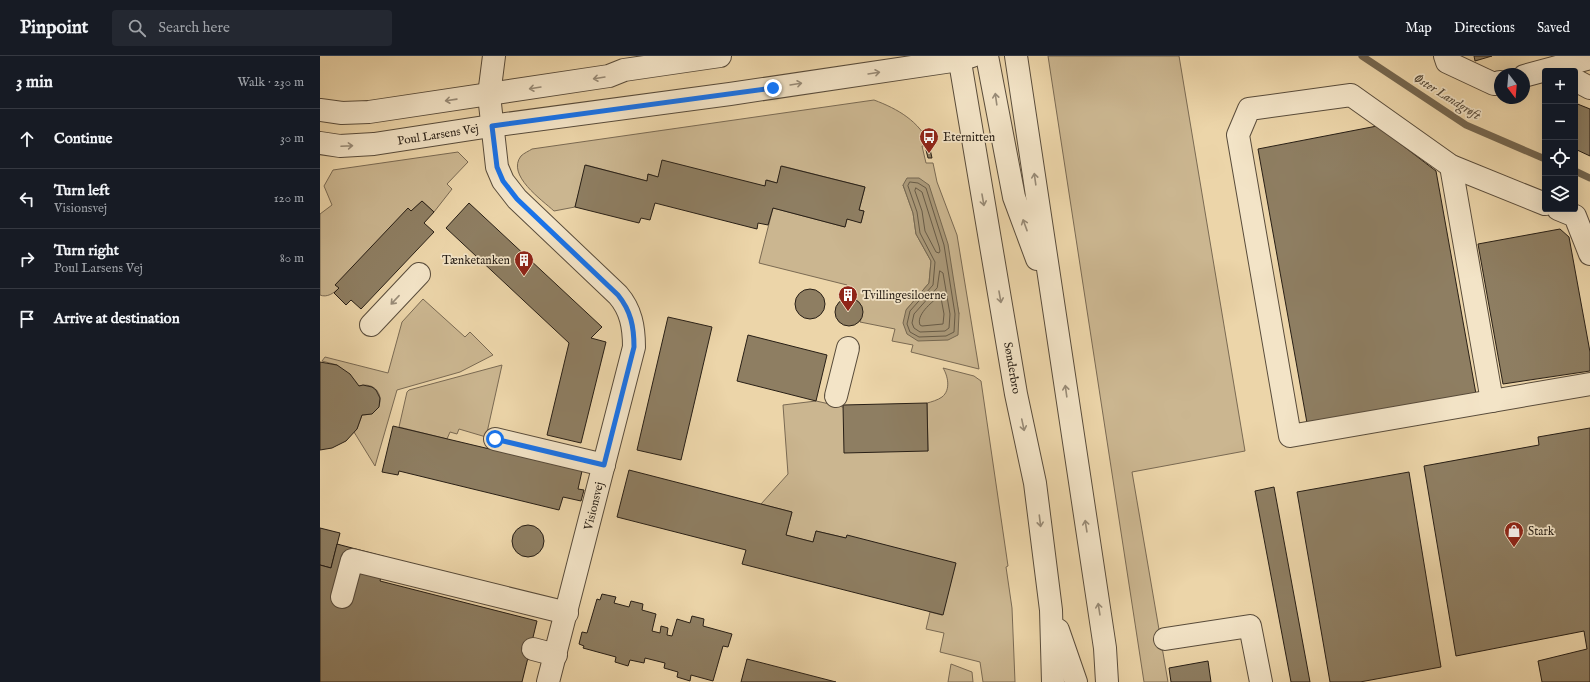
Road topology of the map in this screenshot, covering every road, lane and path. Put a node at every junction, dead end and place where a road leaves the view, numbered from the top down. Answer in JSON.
{"nodes":[{"id":1,"x":494,"y":56,"type":"edge"},
{"id":2,"x":720,"y":56,"type":"edge"},
{"id":3,"x":987,"y":56,"type":"edge"},
{"id":4,"x":1016,"y":56,"type":"edge"},
{"id":5,"x":1445,"y":56,"type":"edge"},
{"id":6,"x":963,"y":57,"type":"edge"},
{"id":7,"x":1590,"y":58,"type":"edge"},
{"id":8,"x":1560,"y":68,"type":"edge"},
{"id":9,"x":1542,"y":72,"type":"edge"},
{"id":10,"x":1530,"y":75,"type":"edge"},
{"id":11,"x":1578,"y":82,"type":"edge"},
{"id":12,"x":1494,"y":84,"type":"edge"},
{"id":13,"x":1590,"y":88,"type":"edge"},
{"id":14,"x":489,"y":95,"type":"junction"},
{"id":15,"x":320,"y":110,"type":"edge"},
{"id":16,"x":492,"y":126,"type":"junction"},
{"id":17,"x":320,"y":143,"type":"edge"},
{"id":18,"x":1452,"y":166,"type":"junction"},
{"id":19,"x":1542,"y":203,"type":"edge"},
{"id":20,"x":1565,"y":212,"type":"edge"},
{"id":21,"x":1590,"y":254,"type":"edge"},
{"id":22,"x":419,"y":274,"type":"dead end"},
{"id":23,"x":1052,"y":301,"type":"junction"},
{"id":24,"x":371,"y":325,"type":"dead end"},
{"id":25,"x":848,"y":348,"type":"dead end"},
{"id":26,"x":1590,"y":384,"type":"edge"},
{"id":27,"x":836,"y":396,"type":"dead end"},
{"id":28,"x":1492,"y":401,"type":"junction"},
{"id":29,"x":495,"y":439,"type":"dead end"},
{"id":30,"x":604,"y":465,"type":"junction"},
{"id":31,"x":342,"y":598,"type":"dead end"},
{"id":32,"x":1051,"y":610,"type":"junction"},
{"id":33,"x":567,"y":613,"type":"junction"},
{"id":34,"x":1165,"y":639,"type":"dead end"},
{"id":35,"x":533,"y":649,"type":"dead end"},
{"id":36,"x":556,"y":655,"type":"junction"},
{"id":37,"x":548,"y":682,"type":"edge"},
{"id":38,"x":1053,"y":682,"type":"edge"},
{"id":39,"x":1076,"y":682,"type":"edge"},
{"id":40,"x":1107,"y":682,"type":"edge"},
{"id":41,"x":1261,"y":682,"type":"edge"}],
"edges":[{"from":1,"to":14,"type":"street","name":"Visionsvej"},
{"from":2,"to":14,"type":"street","one_way":true},
{"from":23,"to":3,"type":"street","one_way":true},
{"from":23,"to":4,"type":"street","one_way":true},
{"from":5,"to":12,"type":"street"},
{"from":16,"to":6,"type":"street","name":"Poul Larsens Vej","one_way":true},
{"from":6,"to":32,"type":"street","name":"Sønderbro","one_way":true},
{"from":7,"to":8,"type":"street"},
{"from":9,"to":10,"type":"street"},
{"from":11,"to":13,"type":"street"},
{"from":14,"to":15,"type":"street","one_way":true},
{"from":14,"to":16,"type":"street","name":"Visionsvej"},
{"from":17,"to":16,"type":"street","name":"Poul Larsens Vej","one_way":true},
{"from":16,"to":30,"type":"street","name":"Visionsvej"},
{"from":18,"to":19,"type":"street"},
{"from":18,"to":28,"type":"street"},
{"from":18,"to":28,"type":"street"},
{"from":20,"to":21,"type":"street"},
{"from":22,"to":24,"type":"street","one_way":true},
{"from":40,"to":23,"type":"street","one_way":true},
{"from":25,"to":27,"type":"street"},
{"from":26,"to":28,"type":"street"},
{"from":29,"to":30,"type":"street"},
{"from":30,"to":33,"type":"street","name":"Visionsvej"},
{"from":31,"to":33,"type":"street"},
{"from":32,"to":38,"type":"street","name":"Sønderbro"},
{"from":32,"to":39,"type":"street"},
{"from":33,"to":36,"type":"street","name":"Visionsvej"},
{"from":34,"to":41,"type":"street"},
{"from":35,"to":36,"type":"street"},
{"from":36,"to":37,"type":"street","name":"Visionsvej"}]}
